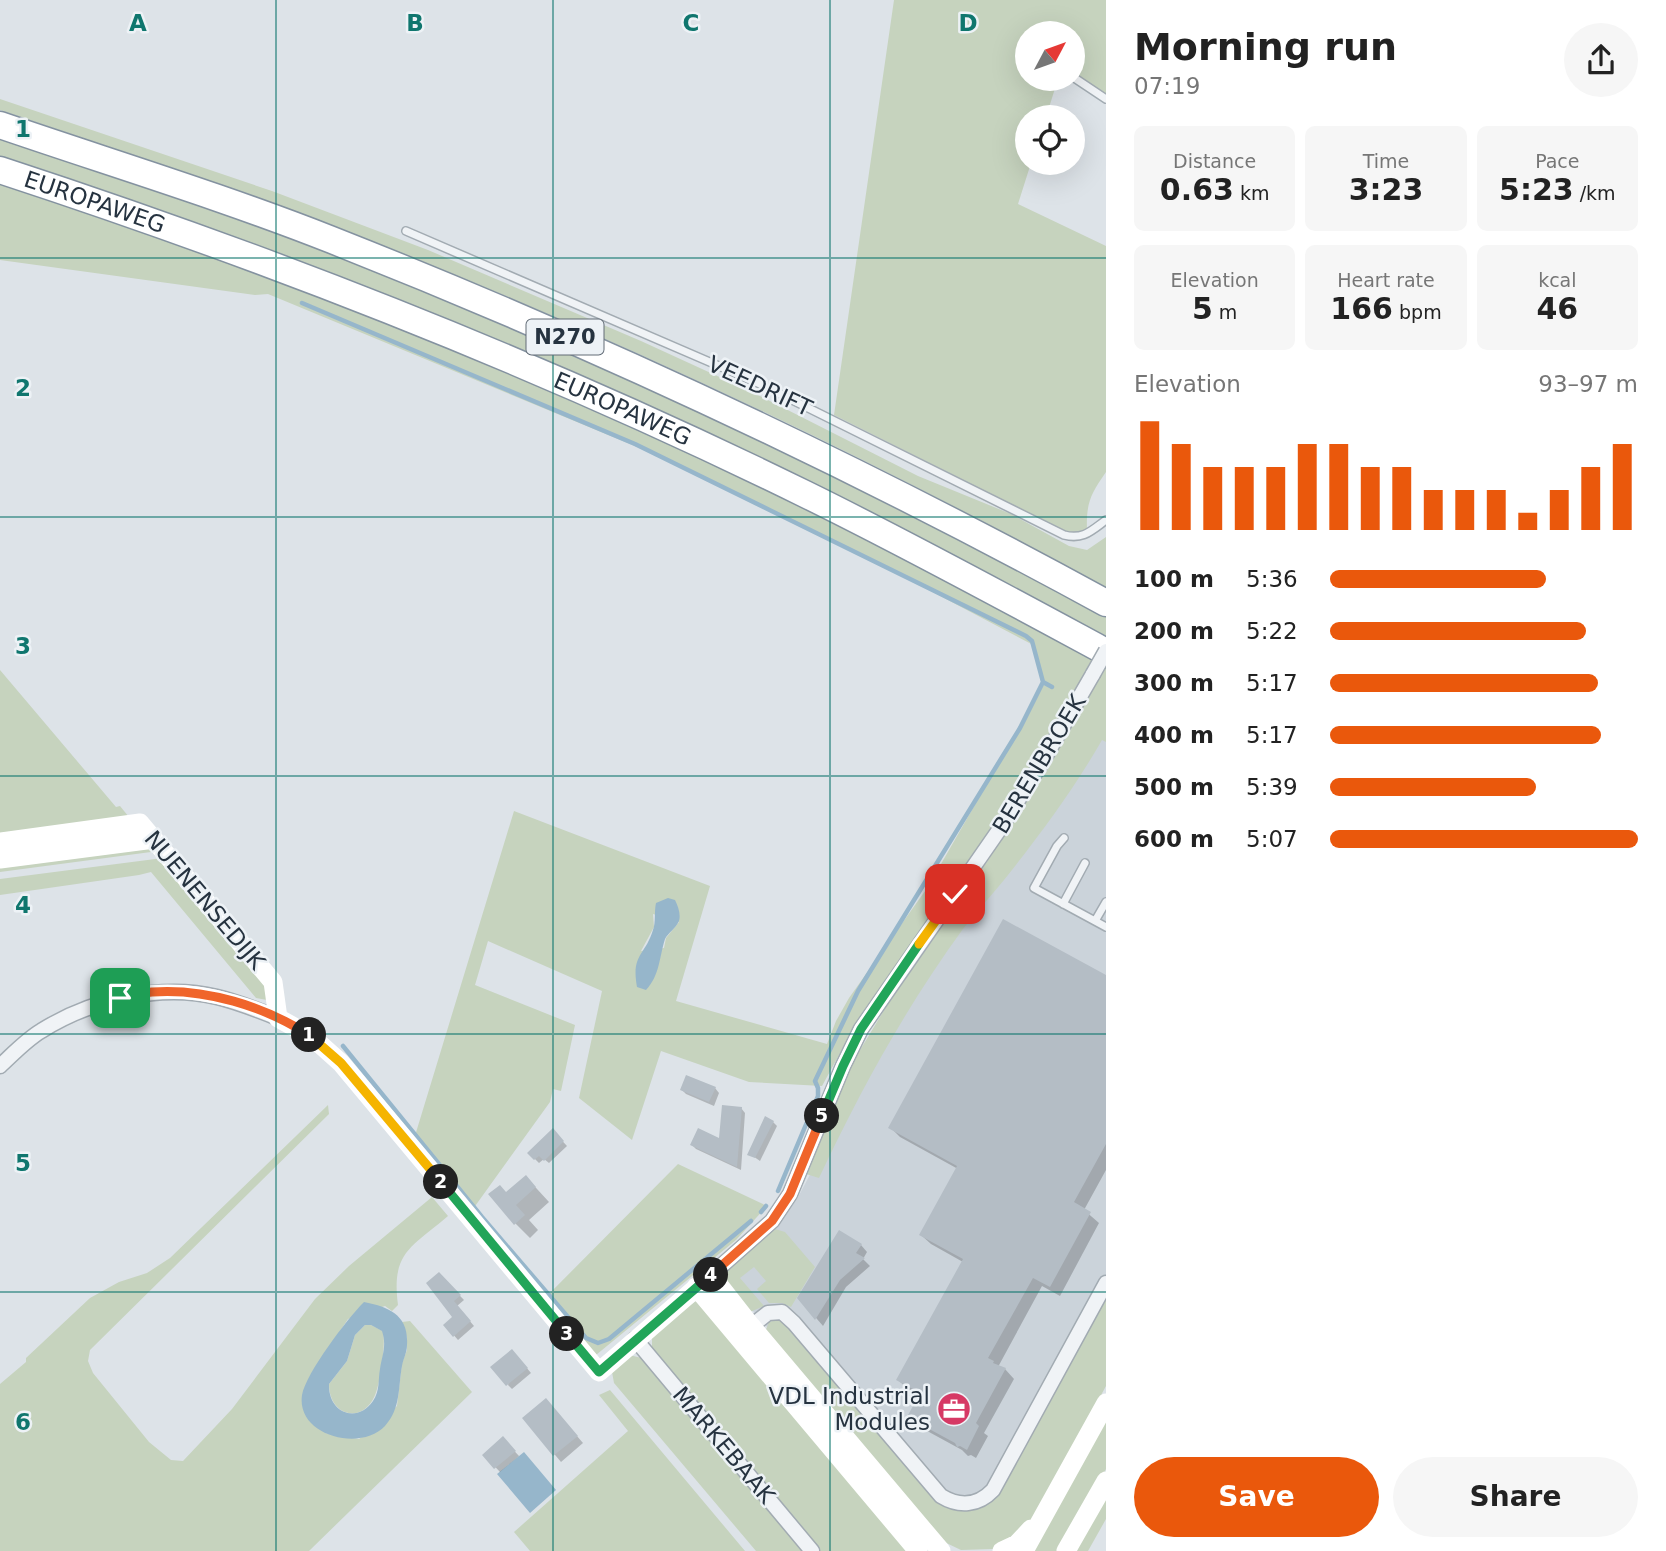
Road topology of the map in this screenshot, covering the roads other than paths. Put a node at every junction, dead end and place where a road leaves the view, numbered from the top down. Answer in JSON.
{"nodes":[{"id":1,"x":1085,"y":85,"type":"edge"},
{"id":2,"x":1106,"y":99,"type":"edge"},
{"id":3,"x":0,"y":125,"type":"edge"},
{"id":4,"x":0,"y":170,"type":"edge"},
{"id":5,"x":406,"y":231,"type":"dead end"},
{"id":6,"x":1106,"y":520,"type":"edge"},
{"id":7,"x":1106,"y":603,"type":"edge"},
{"id":8,"x":1106,"y":651,"type":"edge"},
{"id":9,"x":1063,"y":838,"type":"dead end"},
{"id":10,"x":154,"y":839,"type":"junction"},
{"id":11,"x":0,"y":842,"type":"edge"},
{"id":12,"x":0,"y":859,"type":"edge"},
{"id":13,"x":1085,"y":863,"type":"dead end"},
{"id":14,"x":1106,"y":902,"type":"edge"},
{"id":15,"x":1063,"y":904,"type":"junction"},
{"id":16,"x":1095,"y":921,"type":"junction"},
{"id":17,"x":1106,"y":927,"type":"edge"},
{"id":18,"x":278,"y":1018,"type":"junction"},
{"id":19,"x":0,"y":1066,"type":"edge"},
{"id":20,"x":704,"y":1281,"type":"junction"},
{"id":21,"x":1106,"y":1283,"type":"edge"},
{"id":22,"x":745,"y":1332,"type":"junction"},
{"id":23,"x":635,"y":1339,"type":"junction"},
{"id":24,"x":1106,"y":1403,"type":"edge"},
{"id":25,"x":1106,"y":1481,"type":"edge"},
{"id":26,"x":1046,"y":1513,"type":"junction"},
{"id":27,"x":812,"y":1551,"type":"edge"},
{"id":28,"x":918,"y":1551,"type":"edge"},
{"id":29,"x":942,"y":1551,"type":"edge"},
{"id":30,"x":1002,"y":1551,"type":"edge"},
{"id":31,"x":1024,"y":1551,"type":"edge"},
{"id":32,"x":1066,"y":1551,"type":"edge"}],
"edges":[{"from":1,"to":2,"type":"lane"},
{"from":3,"to":7,"type":"highway","name":"EUROPAWEG","number":"N270"},
{"from":4,"to":8,"type":"highway","name":"EUROPAWEG","number":"N270"},
{"from":5,"to":6,"type":"lane","name":"VEEDRIFT"},
{"from":8,"to":20,"type":"street","name":"BERENBROEK","bridge":true},
{"from":9,"to":15,"type":"lane"},
{"from":10,"to":11,"type":"street","name":"NUENENSEDIJK"},
{"from":10,"to":12,"type":"street"},
{"from":10,"to":18,"type":"street","name":"NUENENSEDIJK"},
{"from":13,"to":15,"type":"lane"},
{"from":14,"to":16,"type":"lane"},
{"from":15,"to":16,"type":"lane"},
{"from":16,"to":17,"type":"lane"},
{"from":18,"to":19,"type":"street"},
{"from":18,"to":23,"type":"street","name":"BERENBROEK"},
{"from":20,"to":22,"type":"street"},
{"from":20,"to":23,"type":"street","name":"BERENBROEK"},
{"from":21,"to":22,"type":"street"},
{"from":22,"to":28,"type":"street"},
{"from":22,"to":29,"type":"street"},
{"from":23,"to":27,"type":"street","name":"MARKEBAAK"},
{"from":24,"to":26,"type":"street"},
{"from":25,"to":32,"type":"street"},
{"from":26,"to":30,"type":"street"},
{"from":26,"to":31,"type":"street"}]}
